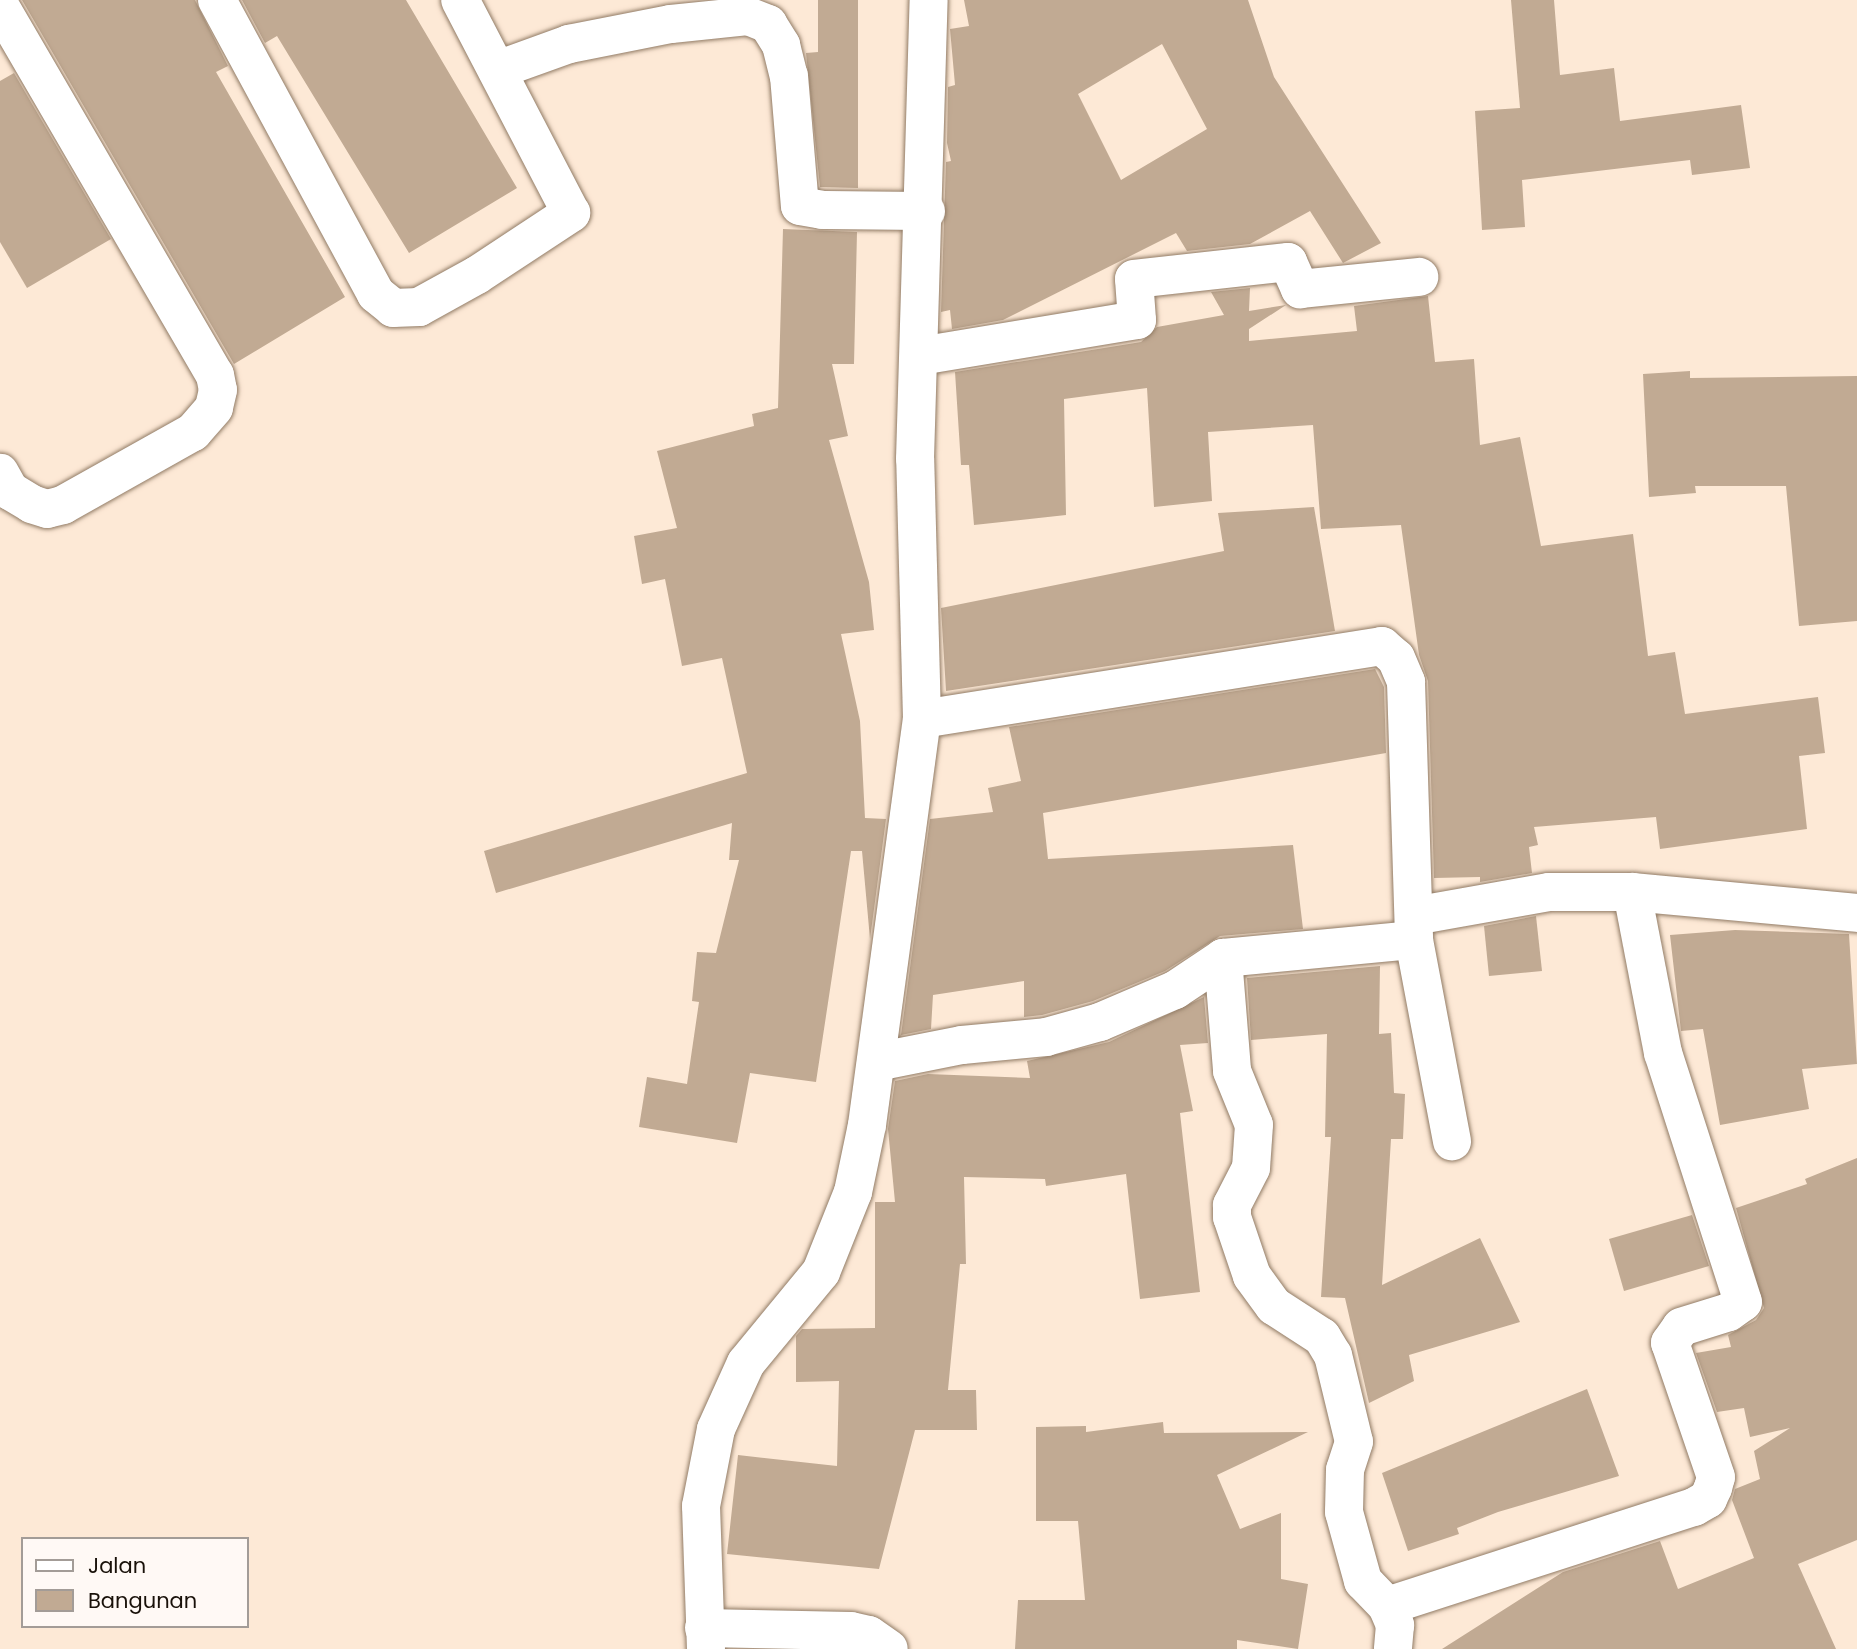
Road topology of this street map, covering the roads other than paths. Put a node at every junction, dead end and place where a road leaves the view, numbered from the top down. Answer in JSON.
{"nodes":[{"id":1,"x":217,"y":0,"type":"edge"},
{"id":2,"x":460,"y":0,"type":"edge"},
{"id":3,"x":929,"y":0,"type":"edge"},
{"id":4,"x":0,"y":6,"type":"edge"},
{"id":5,"x":496,"y":70,"type":"junction"},
{"id":6,"x":926,"y":211,"type":"junction"},
{"id":7,"x":1419,"y":277,"type":"dead end"},
{"id":8,"x":920,"y":356,"type":"junction"},
{"id":9,"x":0,"y":473,"type":"edge"},
{"id":10,"x":922,"y":719,"type":"junction"},
{"id":11,"x":1632,"y":892,"type":"junction"},
{"id":12,"x":1857,"y":913,"type":"edge"},
{"id":13,"x":1414,"y":928,"type":"junction"},
{"id":14,"x":1223,"y":958,"type":"junction"},
{"id":15,"x":876,"y":1062,"type":"junction"},
{"id":16,"x":1452,"y":1141,"type":"dead end"},
{"id":17,"x":1387,"y":1606,"type":"junction"},
{"id":18,"x":705,"y":1638,"type":"edge"},
{"id":19,"x":889,"y":1649,"type":"edge"},
{"id":20,"x":1393,"y":1649,"type":"edge"}],
"edges":[{"from":1,"to":5,"type":"street"},
{"from":2,"to":5,"type":"street"},
{"from":3,"to":6,"type":"street"},
{"from":4,"to":9,"type":"street"},
{"from":5,"to":6,"type":"street"},
{"from":6,"to":8,"type":"street"},
{"from":7,"to":8,"type":"street"},
{"from":8,"to":10,"type":"street"},
{"from":10,"to":13,"type":"street"},
{"from":10,"to":15,"type":"street"},
{"from":11,"to":12,"type":"street"},
{"from":11,"to":13,"type":"street"},
{"from":11,"to":17,"type":"street"},
{"from":13,"to":14,"type":"street"},
{"from":13,"to":16,"type":"street"},
{"from":14,"to":15,"type":"street"},
{"from":14,"to":17,"type":"street"},
{"from":15,"to":18,"type":"street"},
{"from":17,"to":20,"type":"street"},
{"from":18,"to":19,"type":"street"}]}
